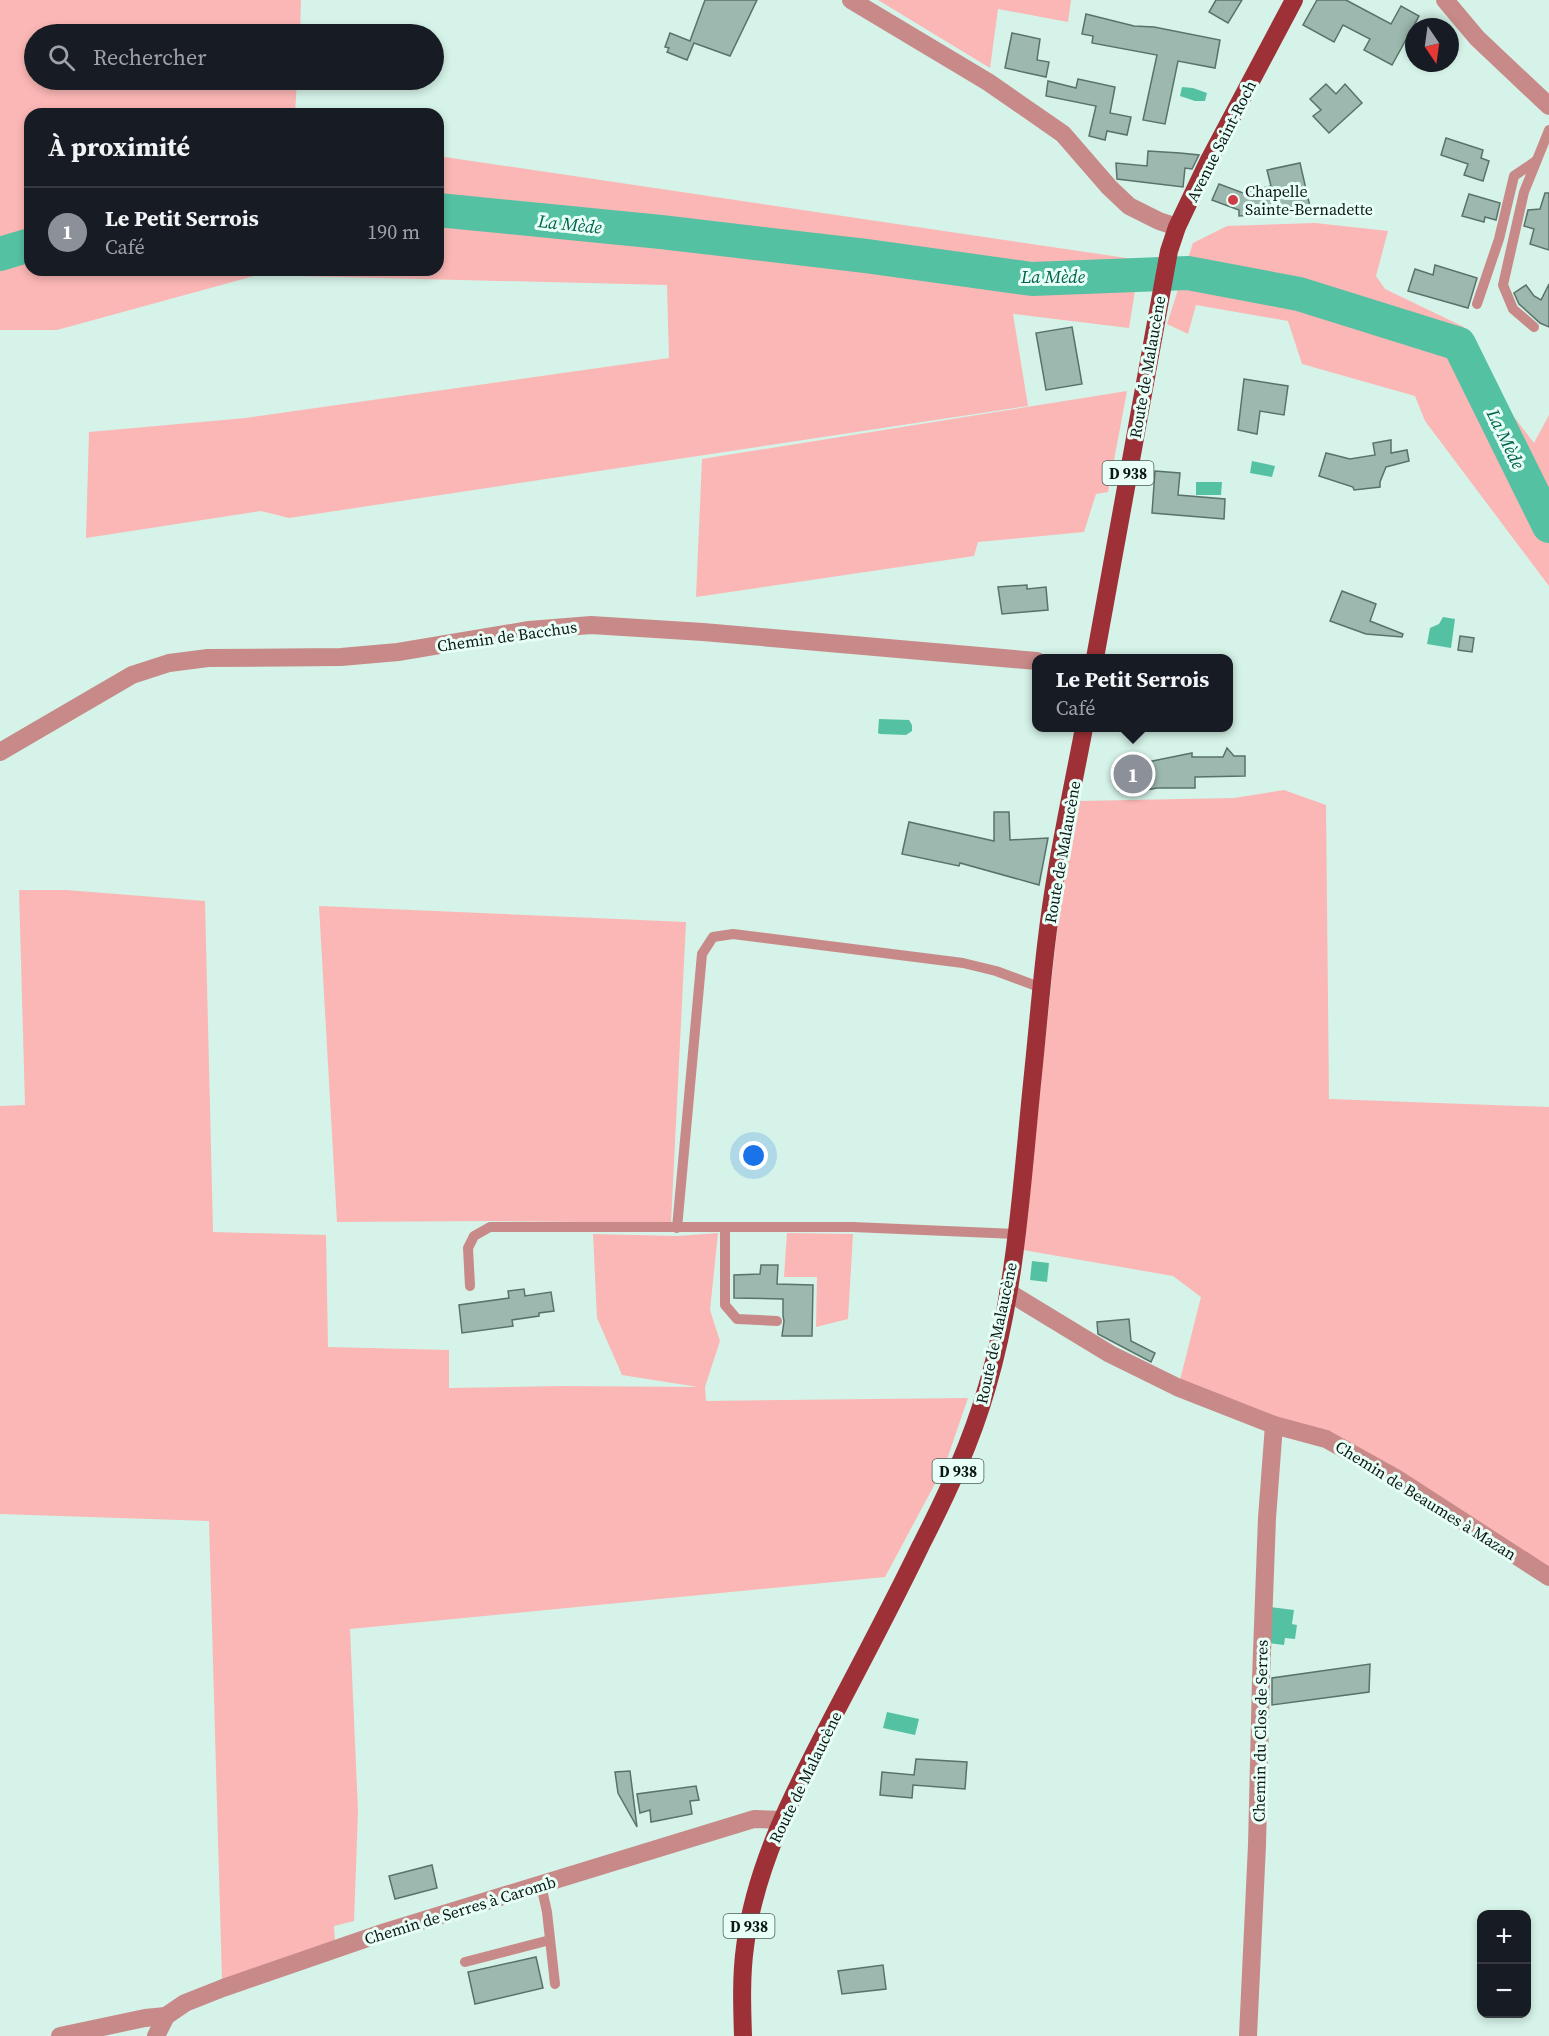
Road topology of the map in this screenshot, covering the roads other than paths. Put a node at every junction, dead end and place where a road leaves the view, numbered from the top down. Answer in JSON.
{"nodes":[{"id":1,"x":851,"y":0,"type":"edge"},
{"id":2,"x":1294,"y":0,"type":"edge"},
{"id":3,"x":1445,"y":0,"type":"edge"},
{"id":4,"x":1549,"y":106,"type":"edge"},
{"id":5,"x":1549,"y":130,"type":"edge"},
{"id":6,"x":1536,"y":160,"type":"junction"},
{"id":7,"x":1177,"y":227,"type":"junction"},
{"id":8,"x":1162,"y":288,"type":"joint"},
{"id":9,"x":1477,"y":304,"type":"dead end"},
{"id":10,"x":1534,"y":327,"type":"dead end"},
{"id":11,"x":1096,"y":654,"type":"edge"},
{"id":12,"x":1032,"y":661,"type":"edge"},
{"id":13,"x":1083,"y":732,"type":"edge"},
{"id":14,"x":0,"y":753,"type":"edge"},
{"id":15,"x":1042,"y":988,"type":"junction"},
{"id":16,"x":725,"y":1227,"type":"junction"},
{"id":17,"x":677,"y":1228,"type":"junction"},
{"id":18,"x":1016,"y":1234,"type":"junction"},
{"id":19,"x":470,"y":1286,"type":"dead end"},
{"id":20,"x":1008,"y":1292,"type":"junction"},
{"id":21,"x":777,"y":1321,"type":"dead end"},
{"id":22,"x":1274,"y":1425,"type":"junction"},
{"id":23,"x":1549,"y":1577,"type":"edge"},
{"id":24,"x":782,"y":1820,"type":"junction"},
{"id":25,"x":541,"y":1884,"type":"junction"},
{"id":26,"x":550,"y":1940,"type":"junction"},
{"id":27,"x":465,"y":1962,"type":"dead end"},
{"id":28,"x":555,"y":1984,"type":"dead end"},
{"id":29,"x":166,"y":2016,"type":"junction"},
{"id":30,"x":60,"y":2036,"type":"edge"},
{"id":31,"x":156,"y":2036,"type":"edge"},
{"id":32,"x":743,"y":2036,"type":"edge"},
{"id":33,"x":1248,"y":2036,"type":"edge"}],
"edges":[{"from":1,"to":7,"type":"street"},
{"from":2,"to":7,"type":"main road","name":"Avenue Saint-Roch","number":"D 938"},
{"from":3,"to":4,"type":"street"},
{"from":5,"to":6,"type":"lane"},
{"from":6,"to":9,"type":"lane"},
{"from":6,"to":10,"type":"lane"},
{"from":7,"to":8,"type":"main road","name":"Avenue Saint-Roch","number":"D 938"},
{"from":8,"to":11,"type":"main road","name":"Route de Malaucène","number":"D 938"},
{"from":12,"to":14,"type":"street","name":"Chemin de Bacchus"},
{"from":13,"to":15,"type":"main road","name":"Route de Malaucène","number":"D 938"},
{"from":15,"to":17,"type":"lane"},
{"from":15,"to":18,"type":"main road","name":"Route de Malaucène","number":"D 938"},
{"from":16,"to":17,"type":"lane"},
{"from":16,"to":18,"type":"lane"},
{"from":16,"to":21,"type":"lane"},
{"from":17,"to":19,"type":"lane"},
{"from":18,"to":20,"type":"main road","name":"Route de Malaucène","number":"D 938"},
{"from":20,"to":22,"type":"street","name":"Chemin de Beaumes à Mazan"},
{"from":20,"to":24,"type":"main road","name":"Route de Malaucène","number":"D 938"},
{"from":22,"to":23,"type":"street","name":"Chemin de Beaumes à Mazan"},
{"from":22,"to":33,"type":"street","name":"Chemin du Clos de Serres"},
{"from":24,"to":25,"type":"street","name":"Chemin de Serres à Caromb"},
{"from":24,"to":32,"type":"main road","name":"Route de Malaucène","number":"D 938"},
{"from":25,"to":26,"type":"lane"},
{"from":25,"to":29,"type":"street","name":"Chemin de Serres à Caromb"},
{"from":26,"to":27,"type":"lane"},
{"from":26,"to":28,"type":"lane"},
{"from":29,"to":30,"type":"street"},
{"from":29,"to":31,"type":"street"}]}
